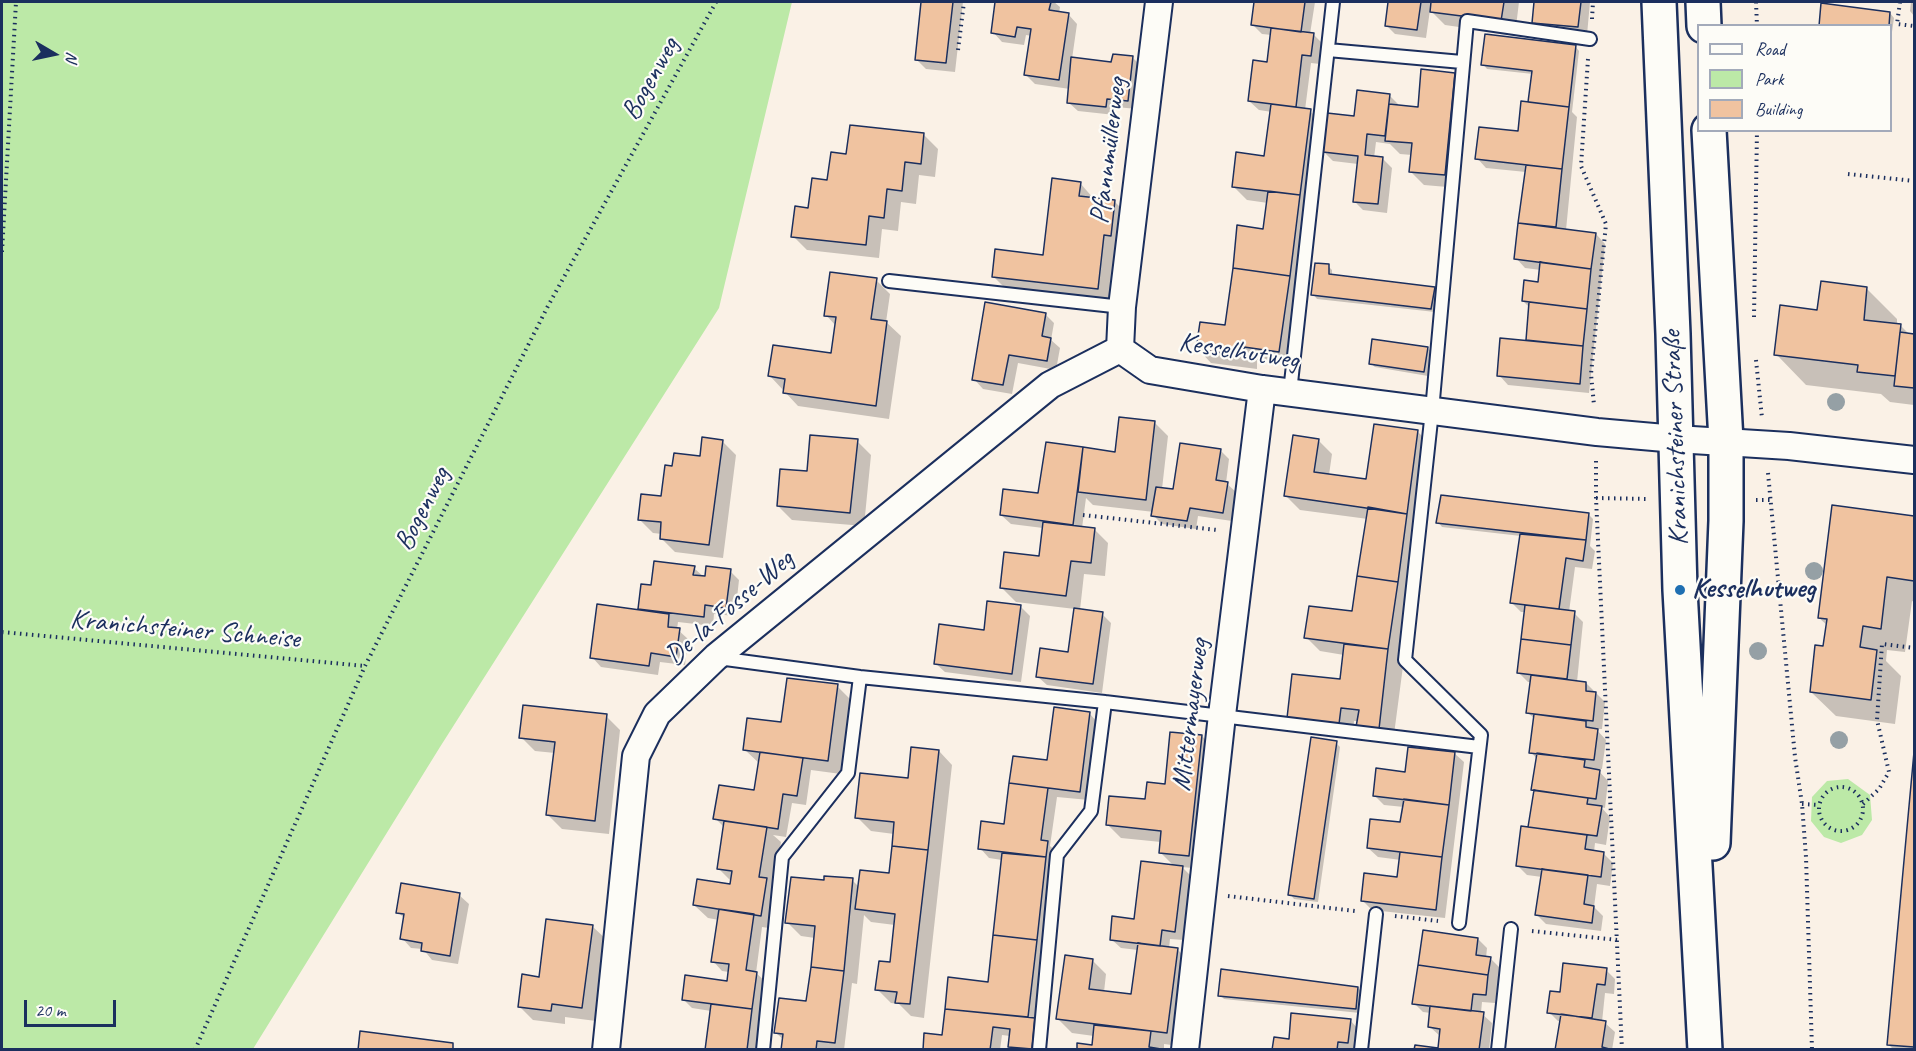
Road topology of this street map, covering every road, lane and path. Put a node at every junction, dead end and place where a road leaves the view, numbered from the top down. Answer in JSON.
{"nodes":[{"id":1,"x":16,"y":2,"type":"edge"},
{"id":2,"x":716,"y":2,"type":"edge"},
{"id":3,"x":964,"y":2,"type":"edge"},
{"id":4,"x":1159,"y":2,"type":"edge"},
{"id":5,"x":1333,"y":2,"type":"edge"},
{"id":6,"x":1593,"y":2,"type":"edge"},
{"id":7,"x":1659,"y":2,"type":"edge"},
{"id":8,"x":1703,"y":2,"type":"edge"},
{"id":9,"x":1756,"y":2,"type":"edge"},
{"id":10,"x":1899,"y":2,"type":"edge"},
{"id":11,"x":1704,"y":24,"type":"edge"},
{"id":12,"x":1756,"y":24,"type":"edge"},
{"id":13,"x":1914,"y":26,"type":"edge"},
{"id":14,"x":1590,"y":39,"type":"junction"},
{"id":15,"x":958,"y":50,"type":"dead end"},
{"id":16,"x":1328,"y":50,"type":"junction"},
{"id":17,"x":1462,"y":62,"type":"junction"},
{"id":18,"x":1709,"y":132,"type":"edge"},
{"id":19,"x":1757,"y":132,"type":"edge"},
{"id":20,"x":1848,"y":174,"type":"dead end"},
{"id":21,"x":1914,"y":181,"type":"edge"},
{"id":22,"x":2,"y":252,"type":"edge"},
{"id":23,"x":889,"y":281,"type":"dead end"},
{"id":24,"x":1122,"y":308,"type":"junction"},
{"id":25,"x":1754,"y":318,"type":"dead end"},
{"id":26,"x":1120,"y":349,"type":"junction"},
{"id":27,"x":1756,"y":352,"type":"dead end"},
{"id":28,"x":1262,"y":389,"type":"junction"},
{"id":29,"x":1290,"y":392,"type":"junction"},
{"id":30,"x":1432,"y":411,"type":"junction"},
{"id":31,"x":1596,"y":432,"type":"junction"},
{"id":32,"x":1676,"y":439,"type":"junction"},
{"id":33,"x":1726,"y":441,"type":"junction"},
{"id":34,"x":1764,"y":444,"type":"junction"},
{"id":35,"x":1914,"y":460,"type":"edge"},
{"id":36,"x":1596,"y":498,"type":"junction"},
{"id":37,"x":1657,"y":499,"type":"dead end"},
{"id":38,"x":1083,"y":515,"type":"dead end"},
{"id":39,"x":1244,"y":533,"type":"junction"},
{"id":40,"x":2,"y":632,"type":"edge"},
{"id":41,"x":1914,"y":648,"type":"edge"},
{"id":42,"x":716,"y":657,"type":"junction"},
{"id":43,"x":365,"y":666,"type":"junction"},
{"id":44,"x":860,"y":677,"type":"junction"},
{"id":45,"x":1105,"y":702,"type":"junction"},
{"id":46,"x":1222,"y":715,"type":"junction"},
{"id":47,"x":1479,"y":747,"type":"junction"},
{"id":48,"x":1802,"y":804,"type":"junction"},
{"id":49,"x":1863,"y":804,"type":"junction"},
{"id":50,"x":1819,"y":805,"type":"junction"},
{"id":51,"x":1202,"y":893,"type":"junction"},
{"id":52,"x":1376,"y":914,"type":"junction"},
{"id":53,"x":1459,"y":923,"type":"joint"},
{"id":54,"x":1511,"y":929,"type":"joint"},
{"id":55,"x":1618,"y":940,"type":"junction"},
{"id":56,"x":1704,"y":1034,"type":"edge"},
{"id":57,"x":195,"y":1050,"type":"edge"},
{"id":58,"x":606,"y":1050,"type":"edge"},
{"id":59,"x":763,"y":1050,"type":"edge"},
{"id":60,"x":1039,"y":1050,"type":"edge"},
{"id":61,"x":1185,"y":1050,"type":"edge"},
{"id":62,"x":1361,"y":1050,"type":"edge"},
{"id":63,"x":1498,"y":1050,"type":"edge"},
{"id":64,"x":1622,"y":1050,"type":"edge"},
{"id":65,"x":1812,"y":1050,"type":"edge"}],
"edges":[{"from":1,"to":22,"type":"path"},
{"from":2,"to":43,"type":"path","name":"Bogenweg"},
{"from":3,"to":15,"type":"path"},
{"from":4,"to":24,"type":"street","name":"Pfannmüllerweg"},
{"from":5,"to":16,"type":"lane"},
{"from":6,"to":14,"type":"path"},
{"from":7,"to":32,"type":"main road","name":"Kranichsteiner Straße"},
{"from":8,"to":11,"type":"main road"},
{"from":9,"to":12,"type":"path"},
{"from":10,"to":13,"type":"path"},
{"from":14,"to":17,"type":"lane"},
{"from":14,"to":31,"type":"path"},
{"from":16,"to":17,"type":"lane"},
{"from":16,"to":29,"type":"lane"},
{"from":17,"to":30,"type":"lane"},
{"from":18,"to":33,"type":"main road","name":"Kranichsteiner Straße"},
{"from":19,"to":25,"type":"path"},
{"from":20,"to":21,"type":"path"},
{"from":23,"to":24,"type":"lane"},
{"from":24,"to":26,"type":"street","name":"Pfannmüllerweg"},
{"from":26,"to":28,"type":"street","name":"Kesselhutweg"},
{"from":26,"to":42,"type":"street","name":"De-la-Fosse-Weg"},
{"from":27,"to":34,"type":"path"},
{"from":28,"to":29,"type":"street","name":"Kesselhutweg"},
{"from":28,"to":39,"type":"street","name":"Mittermayerweg"},
{"from":29,"to":30,"type":"street","name":"Kesselhutweg"},
{"from":30,"to":31,"type":"street","name":"Kesselhutweg"},
{"from":30,"to":47,"type":"lane"},
{"from":31,"to":32,"type":"street","name":"Kesselhutweg"},
{"from":31,"to":36,"type":"path"},
{"from":32,"to":33,"type":"street","name":"Kesselhutweg"},
{"from":32,"to":56,"type":"main road","name":"Kranichsteiner Straße"},
{"from":33,"to":34,"type":"street","name":"Kesselhutweg"},
{"from":33,"to":56,"type":"main road","name":"Kranichsteiner Straße"},
{"from":34,"to":35,"type":"street","name":"Kesselhutweg"},
{"from":34,"to":48,"type":"path"},
{"from":36,"to":37,"type":"path"},
{"from":36,"to":55,"type":"path"},
{"from":38,"to":39,"type":"path"},
{"from":39,"to":46,"type":"street","name":"Mittermayerweg"},
{"from":40,"to":43,"type":"path","name":"Kranichsteiner Schneise"},
{"from":41,"to":49,"type":"path"},
{"from":42,"to":44,"type":"lane"},
{"from":42,"to":58,"type":"street","name":"De-la-Fosse-Weg"},
{"from":43,"to":57,"type":"path","name":"Bogenweg"},
{"from":44,"to":45,"type":"lane"},
{"from":44,"to":59,"type":"lane"},
{"from":45,"to":46,"type":"lane"},
{"from":45,"to":60,"type":"lane"},
{"from":46,"to":47,"type":"lane"},
{"from":46,"to":51,"type":"street","name":"Mittermayerweg"},
{"from":47,"to":53,"type":"lane"},
{"from":48,"to":50,"type":"path"},
{"from":48,"to":65,"type":"path"},
{"from":49,"to":50,"type":"path"},
{"from":49,"to":50,"type":"path"},
{"from":51,"to":52,"type":"path"},
{"from":51,"to":61,"type":"street","name":"Mittermayerweg"},
{"from":52,"to":53,"type":"path"},
{"from":52,"to":62,"type":"lane"},
{"from":54,"to":55,"type":"path"},
{"from":54,"to":63,"type":"lane"},
{"from":55,"to":64,"type":"path"}]}
